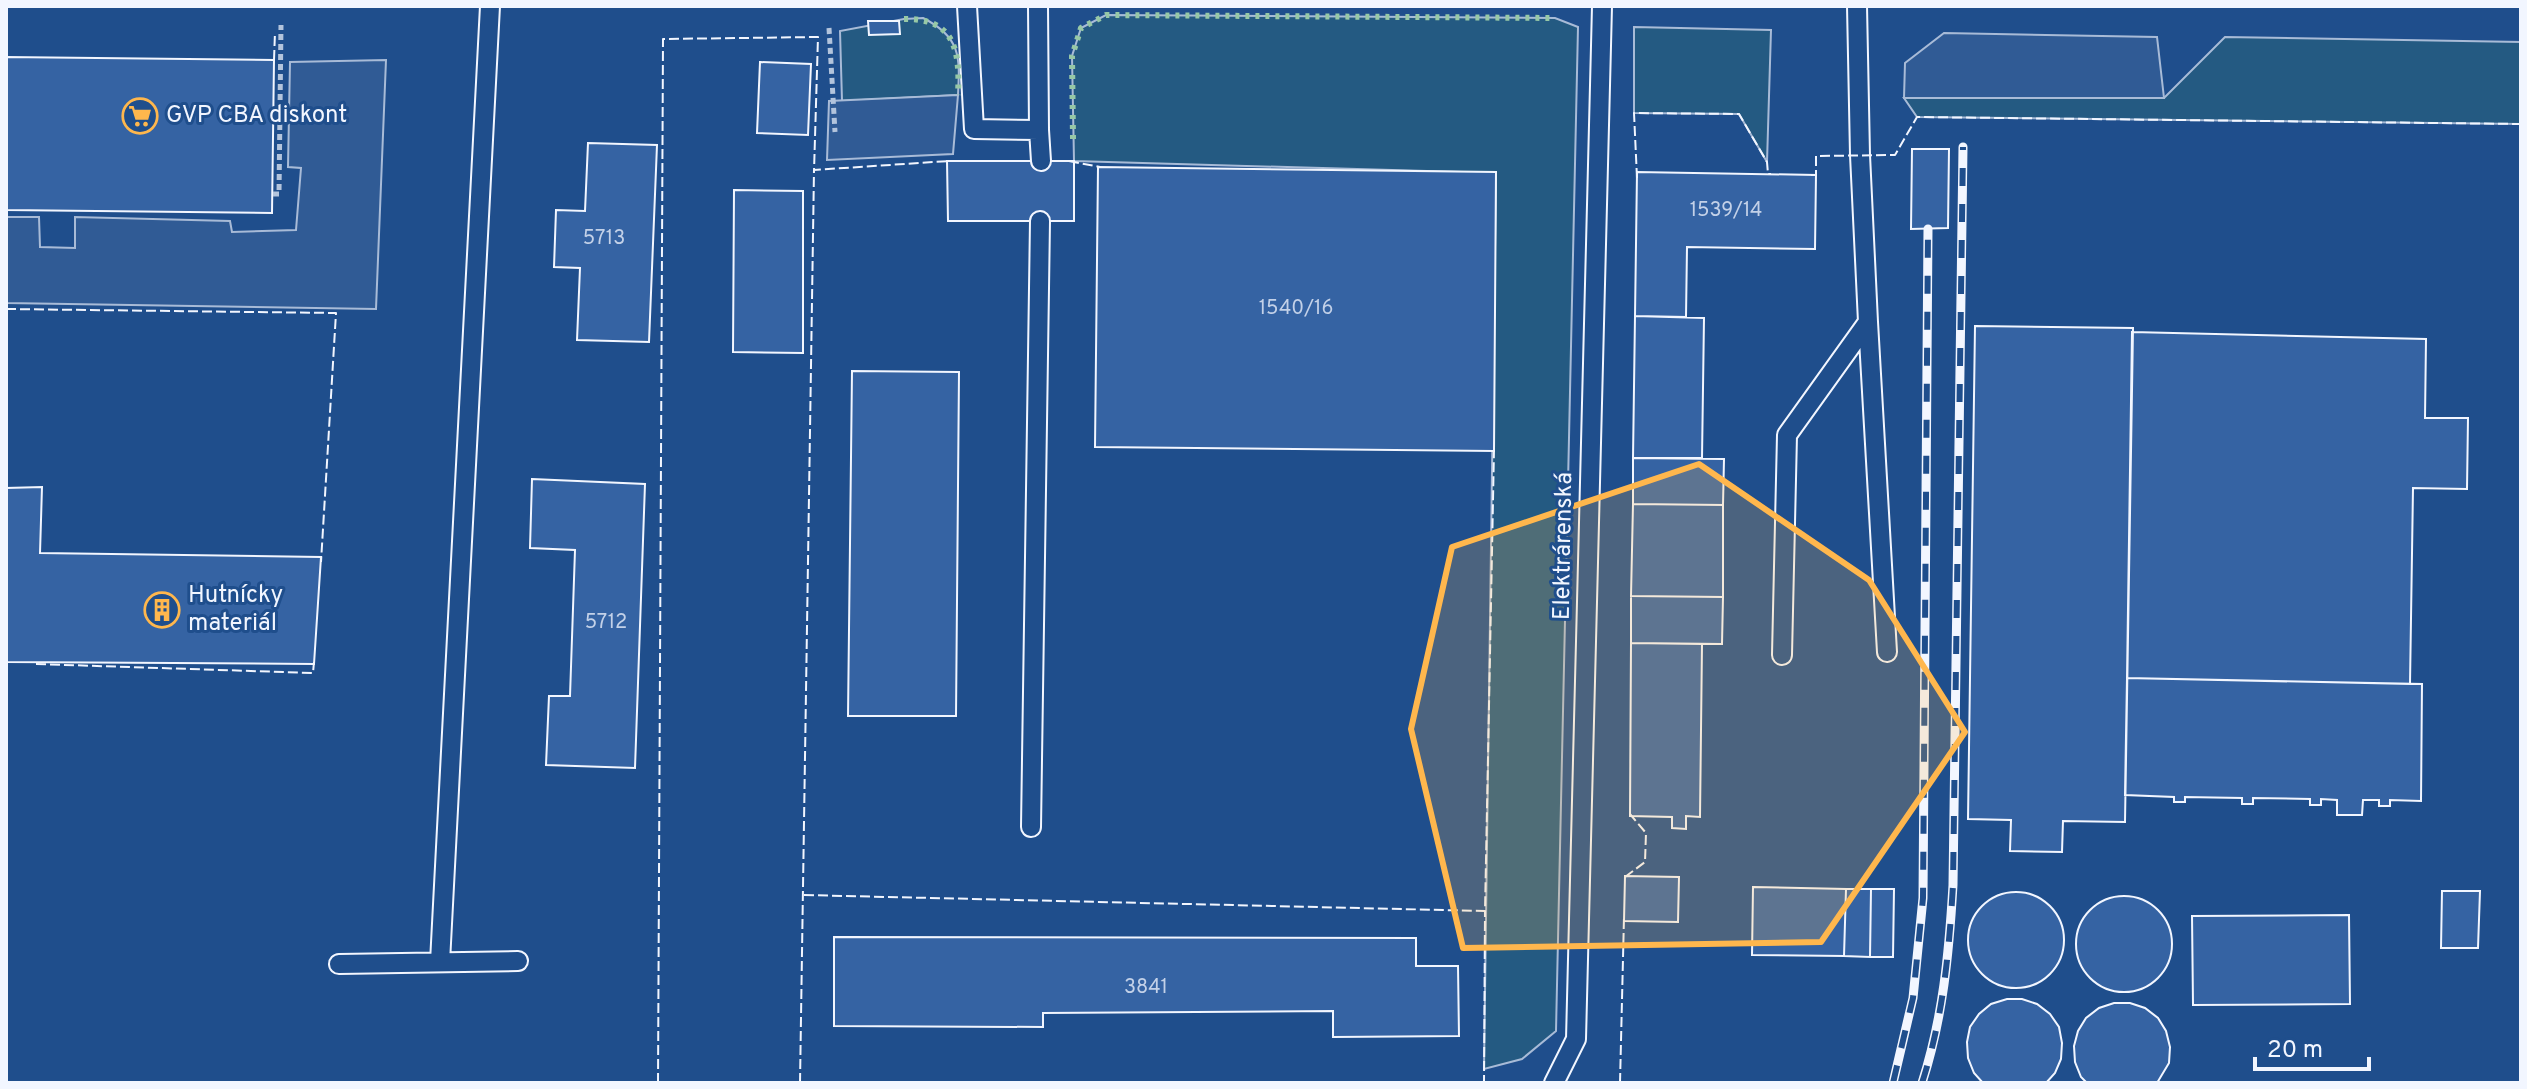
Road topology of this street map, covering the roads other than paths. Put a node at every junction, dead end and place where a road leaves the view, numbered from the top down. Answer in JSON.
{"nodes":[{"id":1,"x":490,"y":6,"type":"edge"},
{"id":2,"x":967,"y":6,"type":"edge"},
{"id":3,"x":1038,"y":6,"type":"edge"},
{"id":4,"x":1602,"y":6,"type":"edge"},
{"id":5,"x":1857,"y":6,"type":"edge"},
{"id":6,"x":1039,"y":130,"type":"junction"},
{"id":7,"x":1041,"y":161,"type":"dead end"},
{"id":8,"x":1040,"y":221,"type":"dead end"},
{"id":9,"x":1868,"y":322,"type":"junction"},
{"id":10,"x":1887,"y":652,"type":"dead end"},
{"id":11,"x":1782,"y":655,"type":"dead end"},
{"id":12,"x":1031,"y":827,"type":"dead end"},
{"id":13,"x":518,"y":961,"type":"dead end"},
{"id":14,"x":440,"y":962,"type":"junction"},
{"id":15,"x":339,"y":964,"type":"dead end"},
{"id":16,"x":1554,"y":1083,"type":"edge"}],
"edges":[{"from":1,"to":14,"type":"lane"},
{"from":2,"to":6,"type":"lane"},
{"from":3,"to":6,"type":"lane"},
{"from":4,"to":16,"type":"lane","name":"Elektrárenská"},
{"from":5,"to":9,"type":"lane"},
{"from":6,"to":7,"type":"lane"},
{"from":8,"to":12,"type":"lane"},
{"from":9,"to":10,"type":"lane"},
{"from":9,"to":11,"type":"lane"},
{"from":13,"to":14,"type":"lane"},
{"from":14,"to":15,"type":"lane"}]}
